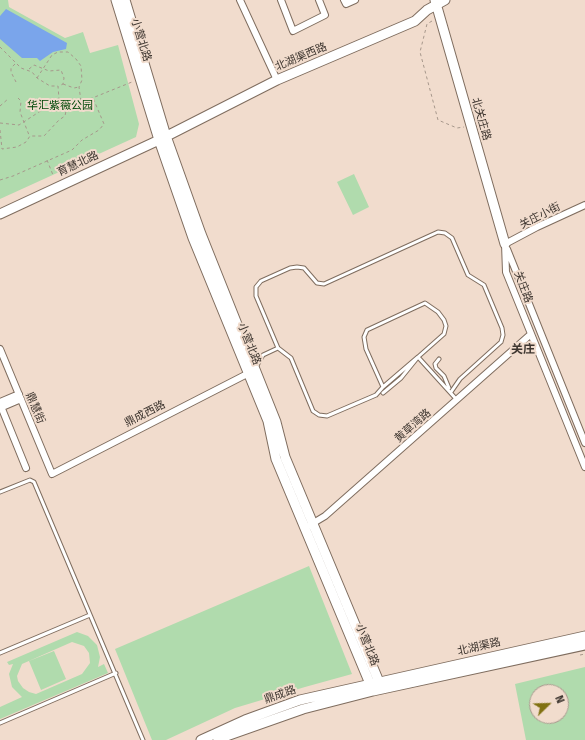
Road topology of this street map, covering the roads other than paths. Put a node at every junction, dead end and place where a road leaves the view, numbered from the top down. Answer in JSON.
{"nodes":[{"id":1,"x":116,"y":0,"type":"edge"},
{"id":2,"x":125,"y":0,"type":"edge"},
{"id":3,"x":240,"y":0,"type":"edge"},
{"id":4,"x":281,"y":0,"type":"edge"},
{"id":5,"x":319,"y":0,"type":"edge"},
{"id":6,"x":344,"y":0,"type":"edge"},
{"id":7,"x":355,"y":0,"type":"edge"},
{"id":8,"x":439,"y":1,"type":"edge"},
{"id":9,"x":277,"y":80,"type":"junction"},
{"id":10,"x":162,"y":138,"type":"junction"},
{"id":11,"x":585,"y":205,"type":"edge"},
{"id":12,"x":0,"y":214,"type":"edge"},
{"id":13,"x":505,"y":244,"type":"junction"},
{"id":14,"x":531,"y":334,"type":"junction"},
{"id":15,"x":278,"y":348,"type":"junction"},
{"id":16,"x":0,"y":349,"type":"edge"},
{"id":17,"x":418,"y":357,"type":"junction"},
{"id":18,"x":439,"y":359,"type":"dead end"},
{"id":19,"x":251,"y":371,"type":"junction"},
{"id":20,"x":383,"y":387,"type":"junction"},
{"id":21,"x":451,"y":392,"type":"junction"},
{"id":22,"x":383,"y":393,"type":"dead end"},
{"id":23,"x":20,"y":397,"type":"junction"},
{"id":24,"x":458,"y":400,"type":"junction"},
{"id":25,"x":0,"y":405,"type":"edge"},
{"id":26,"x":585,"y":442,"type":"edge"},
{"id":27,"x":585,"y":467,"type":"edge"},
{"id":28,"x":26,"y":468,"type":"dead end"},
{"id":29,"x":52,"y":474,"type":"joint"},
{"id":30,"x":0,"y":492,"type":"edge"},
{"id":31,"x":309,"y":526,"type":"junction"},
{"id":32,"x":90,"y":615,"type":"junction"},
{"id":33,"x":585,"y":636,"type":"edge"},
{"id":34,"x":585,"y":645,"type":"edge"},
{"id":35,"x":0,"y":653,"type":"edge"},
{"id":36,"x":116,"y":673,"type":"junction"},
{"id":37,"x":376,"y":686,"type":"junction"},
{"id":38,"x":0,"y":723,"type":"edge"},
{"id":39,"x":143,"y":740,"type":"edge"},
{"id":40,"x":201,"y":740,"type":"edge"},
{"id":41,"x":215,"y":740,"type":"edge"}],
"edges":[{"from":1,"to":10,"type":"street","name":"小营北路"},
{"from":2,"to":10,"type":"street","name":"小营北路"},
{"from":3,"to":9,"type":"street"},
{"from":4,"to":5,"type":"street"},
{"from":6,"to":7,"type":"street"},
{"from":8,"to":9,"type":"street","name":"北湖渠西路"},
{"from":8,"to":13,"type":"street","name":"北关庄路"},
{"from":9,"to":10,"type":"street","name":"北湖渠西路"},
{"from":10,"to":12,"type":"street","name":"育慧北路"},
{"from":10,"to":19,"type":"street","name":"小营北路"},
{"from":11,"to":13,"type":"street","name":"关庄小街"},
{"from":13,"to":14,"type":"street","name":"关庄路"},
{"from":13,"to":26,"type":"street","name":"关庄路"},
{"from":14,"to":24,"type":"street","name":"黄草湾路"},
{"from":14,"to":27,"type":"street","name":"关庄路"},
{"from":15,"to":19,"type":"lane"},
{"from":15,"to":20,"type":"lane"},
{"from":15,"to":21,"type":"lane"},
{"from":16,"to":23,"type":"street","name":"鼎慧街"},
{"from":17,"to":20,"type":"lane"},
{"from":17,"to":20,"type":"lane"},
{"from":17,"to":21,"type":"lane"},
{"from":17,"to":22,"type":"lane"},
{"from":18,"to":21,"type":"lane"},
{"from":19,"to":29,"type":"street","name":"鼎成西路"},
{"from":19,"to":31,"type":"street","name":"小营北路"},
{"from":21,"to":24,"type":"lane"},
{"from":23,"to":25,"type":"street"},
{"from":23,"to":29,"type":"street","name":"鼎慧街"},
{"from":24,"to":31,"type":"street","name":"黄草湾路"},
{"from":25,"to":28,"type":"street"},
{"from":30,"to":32,"type":"lane"},
{"from":31,"to":37,"type":"street","name":"小营北路"},
{"from":32,"to":35,"type":"lane"},
{"from":32,"to":36,"type":"lane"},
{"from":33,"to":37,"type":"street","name":"北湖渠路"},
{"from":34,"to":37,"type":"street","name":"北湖渠路"},
{"from":36,"to":38,"type":"lane"},
{"from":36,"to":39,"type":"lane"},
{"from":37,"to":40,"type":"street","name":"鼎成路"},
{"from":37,"to":41,"type":"street","name":"鼎成路"}]}
